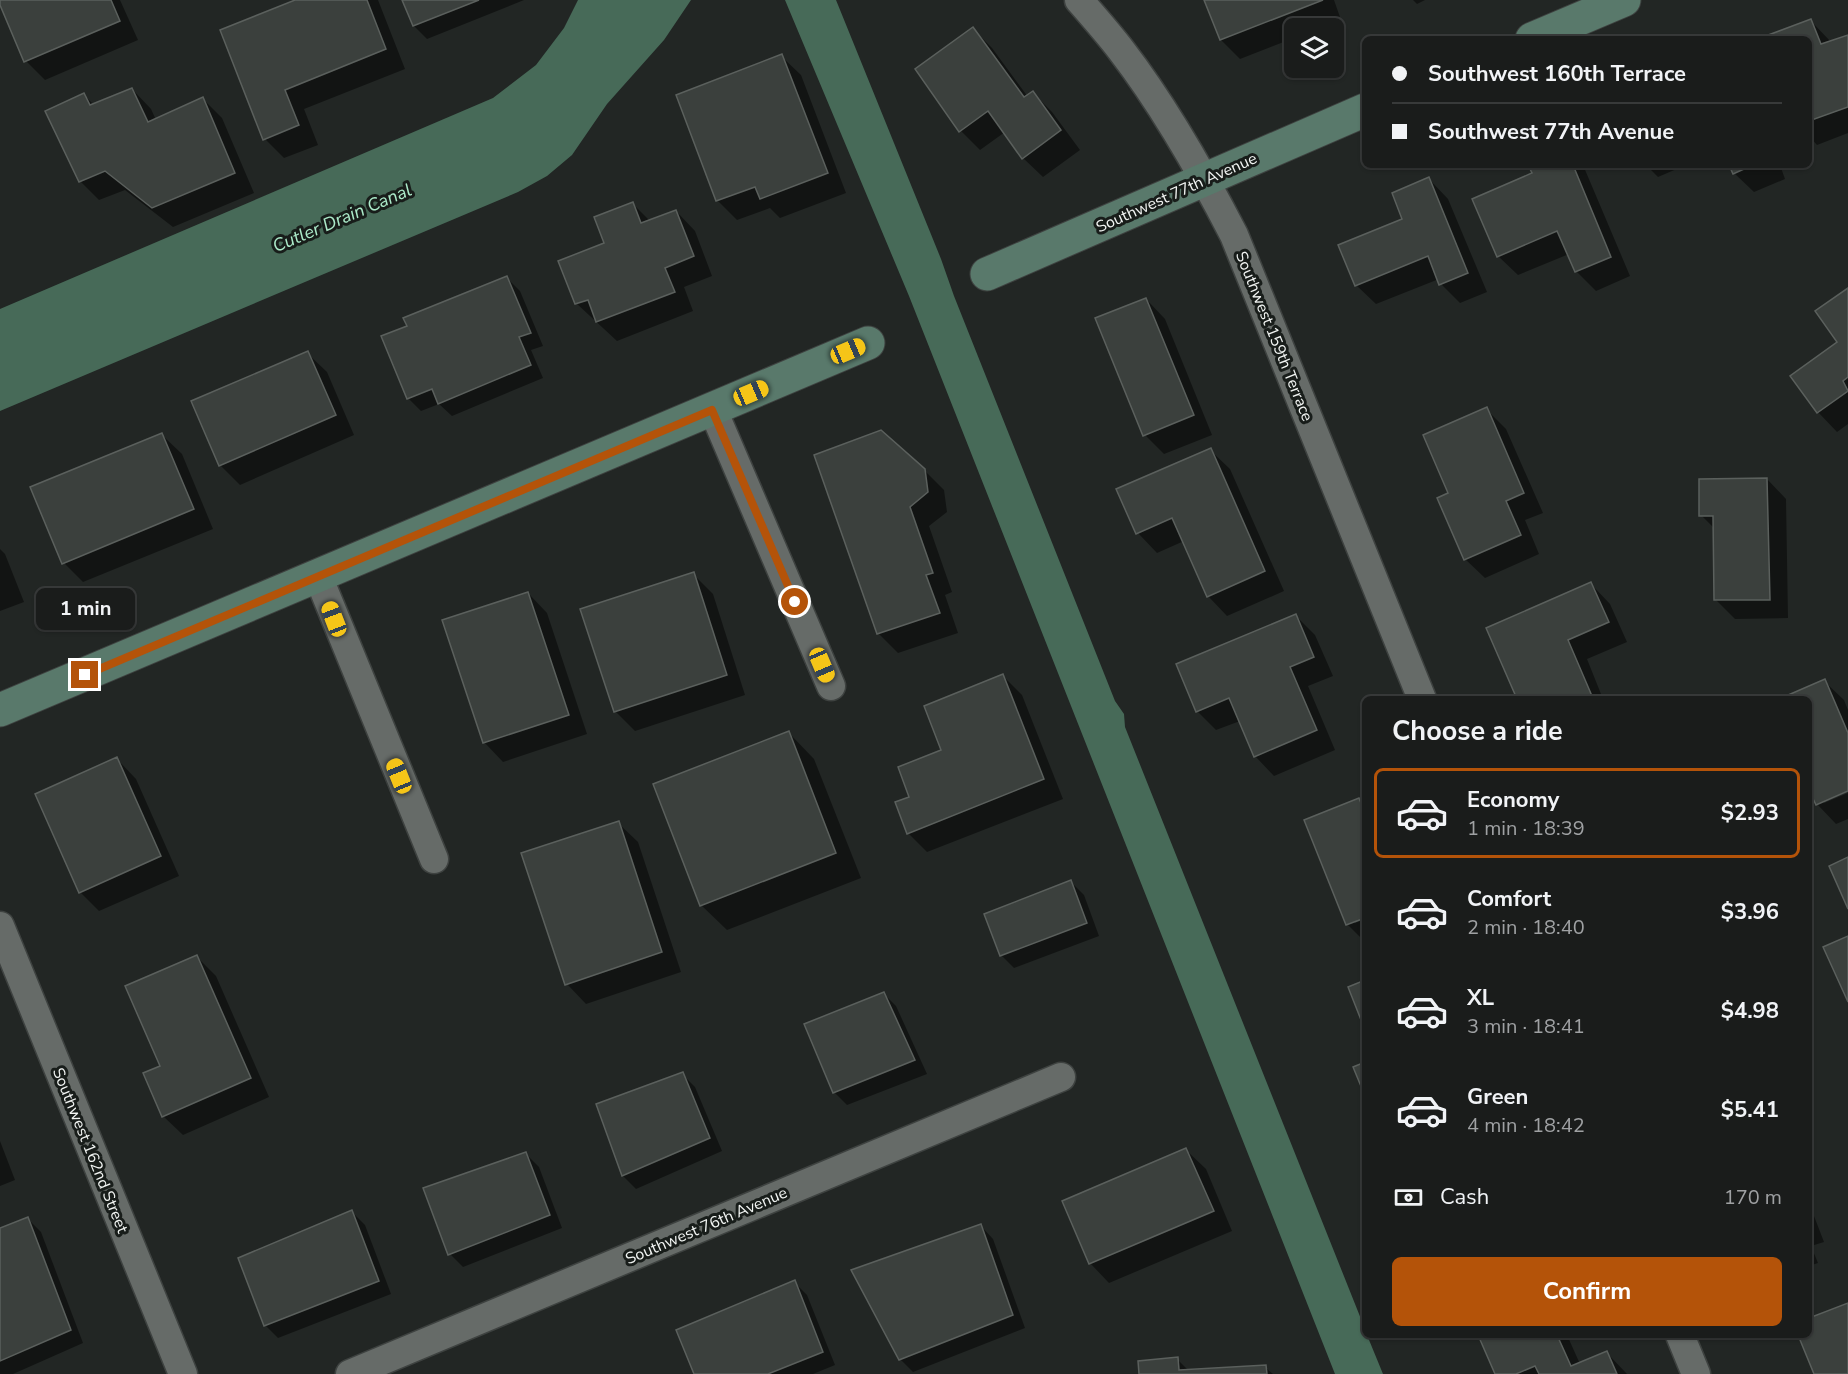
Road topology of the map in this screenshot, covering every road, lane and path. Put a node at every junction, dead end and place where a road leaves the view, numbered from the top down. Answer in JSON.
{"nodes":[{"id":1,"x":1079,"y":0,"type":"edge"},
{"id":2,"x":1624,"y":0,"type":"edge"},
{"id":3,"x":1539,"y":36,"type":"edge"},
{"id":4,"x":1362,"y":111,"type":"edge"},
{"id":5,"x":1205,"y":179,"type":"junction"},
{"id":6,"x":987,"y":274,"type":"dead end"},
{"id":7,"x":868,"y":343,"type":"dead end"},
{"id":8,"x":712,"y":410,"type":"junction"},
{"id":9,"x":318,"y":576,"type":"junction"},
{"id":10,"x":831,"y":686,"type":"dead end"},
{"id":11,"x":1421,"y":696,"type":"edge"},
{"id":12,"x":0,"y":710,"type":"edge"},
{"id":13,"x":434,"y":859,"type":"dead end"},
{"id":14,"x":0,"y":926,"type":"edge"},
{"id":15,"x":1061,"y":1077,"type":"dead end"},
{"id":16,"x":1681,"y":1338,"type":"edge"},
{"id":17,"x":183,"y":1374,"type":"edge"},
{"id":18,"x":350,"y":1374,"type":"edge"},
{"id":19,"x":1696,"y":1374,"type":"edge"}],
"edges":[{"from":1,"to":5,"type":"street","name":"Southwest 159th Terrace"},
{"from":2,"to":3,"type":"street"},
{"from":4,"to":5,"type":"street","name":"Southwest 77th Avenue"},
{"from":5,"to":6,"type":"street","name":"Southwest 77th Avenue"},
{"from":5,"to":11,"type":"street","name":"Southwest 159th Terrace"},
{"from":7,"to":8,"type":"street"},
{"from":8,"to":9,"type":"street"},
{"from":8,"to":10,"type":"street"},
{"from":9,"to":12,"type":"street"},
{"from":9,"to":13,"type":"street"},
{"from":14,"to":17,"type":"street","name":"Southwest 162nd Street"},
{"from":15,"to":18,"type":"street","name":"Southwest 76th Avenue"},
{"from":16,"to":19,"type":"street"}]}
